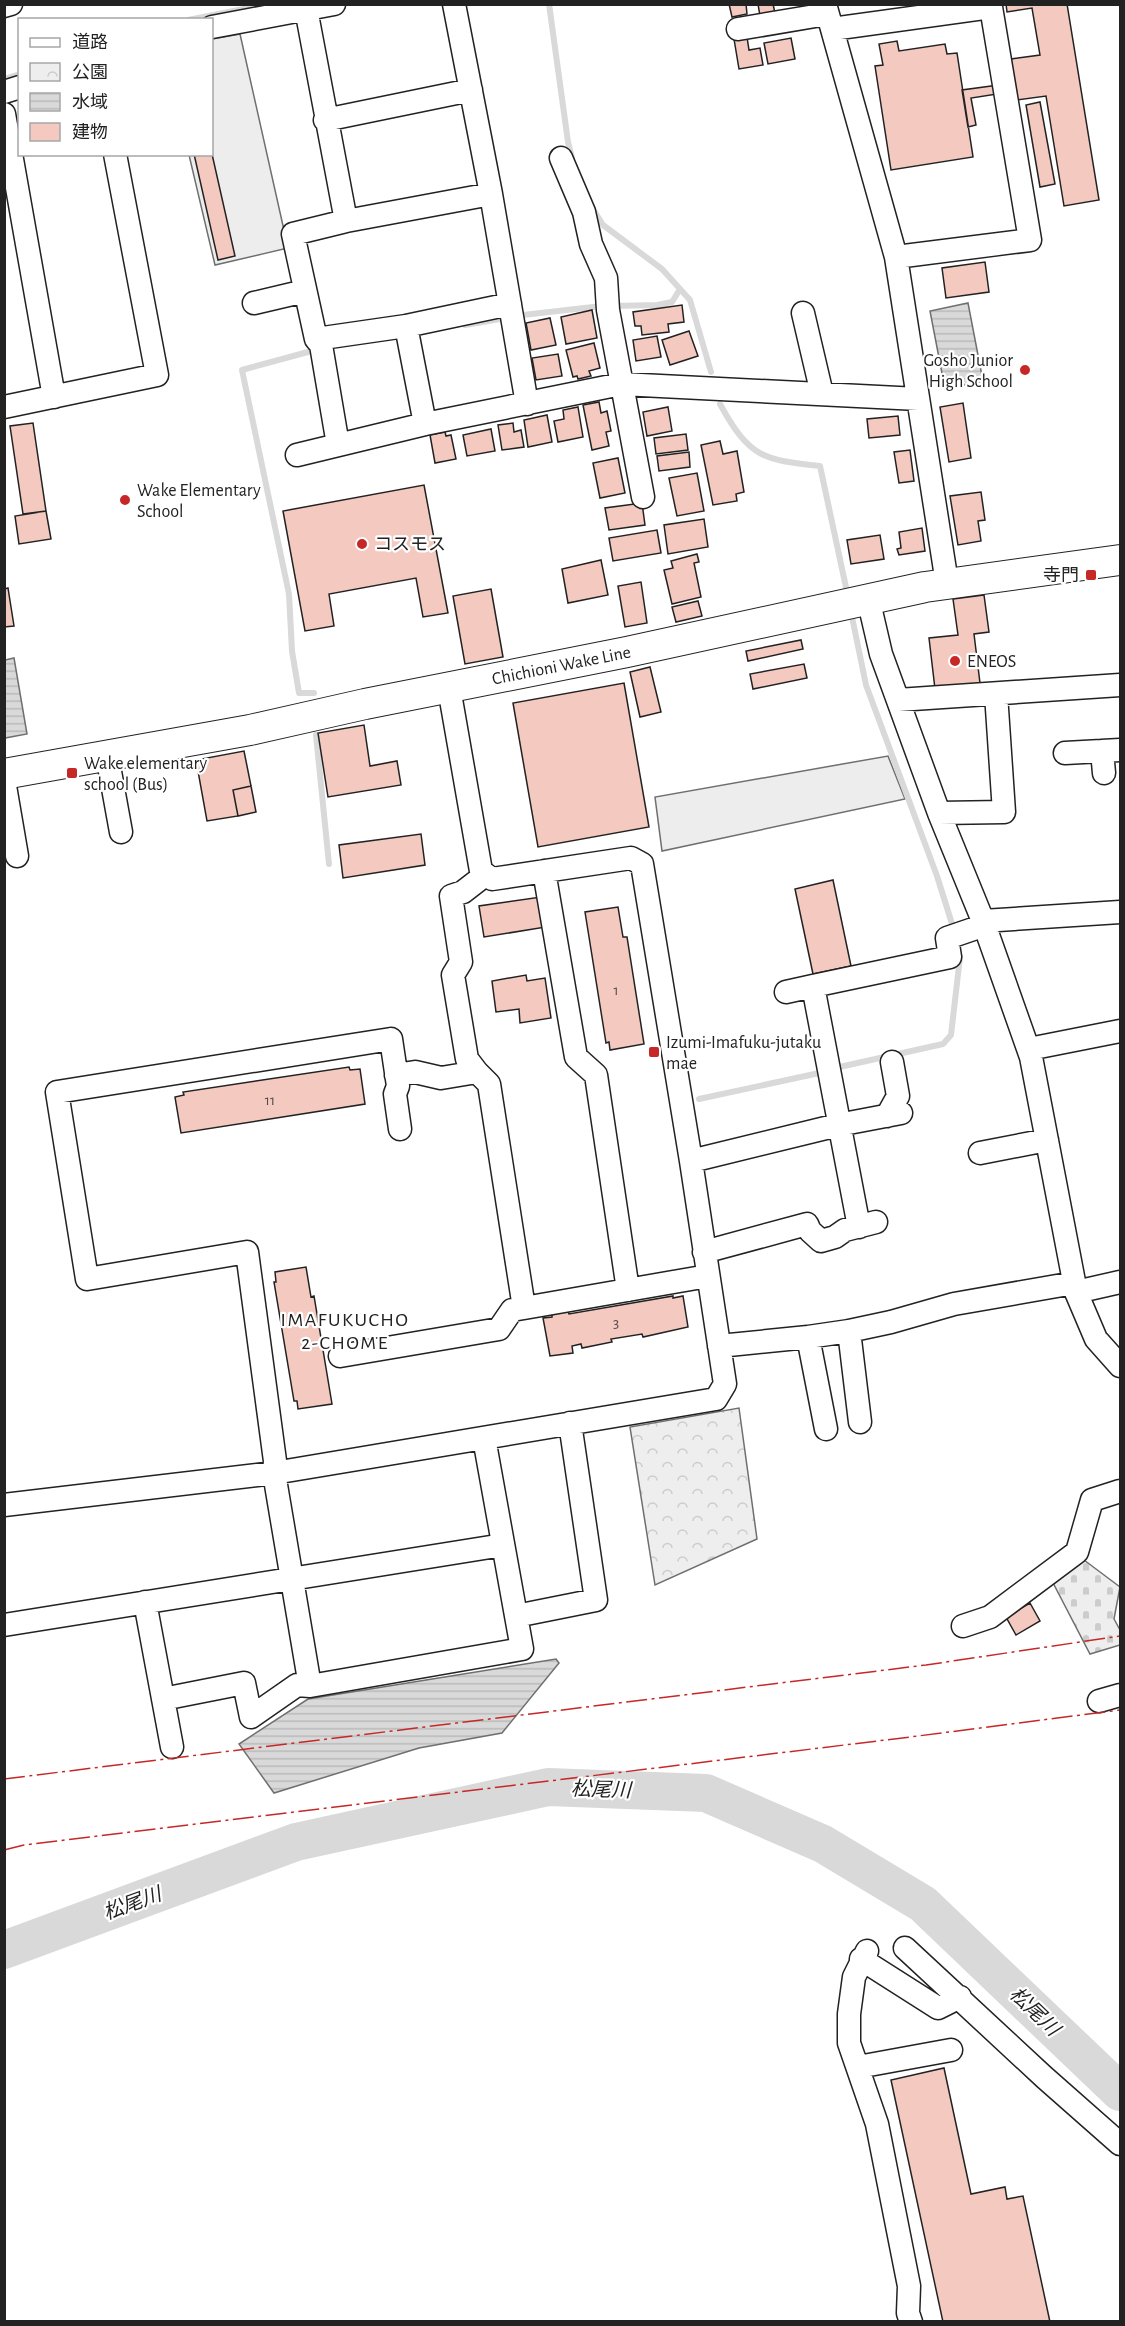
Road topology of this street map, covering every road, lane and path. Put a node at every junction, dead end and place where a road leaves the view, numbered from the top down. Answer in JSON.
{"nodes":[{"id":1,"x":11,"y":4,"type":"edge"},
{"id":2,"x":334,"y":4,"type":"edge"},
{"id":3,"x":454,"y":4,"type":"edge"},
{"id":4,"x":4,"y":6,"type":"edge"},
{"id":5,"x":306,"y":9,"type":"junction"},
{"id":6,"x":828,"y":16,"type":"edge"},
{"id":7,"x":217,"y":17,"type":"edge"},
{"id":8,"x":738,"y":29,"type":"dead end"},
{"id":9,"x":471,"y":90,"type":"junction"},
{"id":10,"x":4,"y":114,"type":"edge"},
{"id":11,"x":326,"y":120,"type":"junction"},
{"id":12,"x":115,"y":156,"type":"edge"},
{"id":13,"x":561,"y":158,"type":"dead end"},
{"id":14,"x":491,"y":194,"type":"junction"},
{"id":15,"x":346,"y":221,"type":"junction"},
{"id":16,"x":896,"y":257,"type":"junction"},
{"id":17,"x":305,"y":291,"type":"junction"},
{"id":18,"x":254,"y":303,"type":"dead end"},
{"id":19,"x":510,"y":304,"type":"junction"},
{"id":20,"x":803,"y":313,"type":"dead end"},
{"id":21,"x":407,"y":332,"type":"junction"},
{"id":22,"x":320,"y":346,"type":"junction"},
{"id":23,"x":621,"y":384,"type":"junction"},
{"id":24,"x":822,"y":394,"type":"junction"},
{"id":25,"x":54,"y":397,"type":"junction"},
{"id":26,"x":918,"y":399,"type":"junction"},
{"id":27,"x":527,"y":404,"type":"junction"},
{"id":28,"x":4,"y":407,"type":"edge"},
{"id":29,"x":424,"y":424,"type":"junction"},
{"id":30,"x":338,"y":445,"type":"junction"},
{"id":31,"x":297,"y":454,"type":"dead end"},
{"id":32,"x":643,"y":497,"type":"dead end"},
{"id":33,"x":1120,"y":560,"type":"edge"},
{"id":34,"x":947,"y":583,"type":"junction"},
{"id":35,"x":868,"y":598,"type":"junction"},
{"id":36,"x":1120,"y":685,"type":"edge"},
{"id":37,"x":449,"y":688,"type":"junction"},
{"id":38,"x":996,"y":694,"type":"junction"},
{"id":39,"x":898,"y":700,"type":"junction"},
{"id":40,"x":1065,"y":753,"type":"dead end"},
{"id":41,"x":107,"y":755,"type":"junction"},
{"id":42,"x":1109,"y":758,"type":"edge"},
{"id":43,"x":4,"y":774,"type":"edge"},
{"id":44,"x":4,"y":780,"type":"edge"},
{"id":45,"x":939,"y":813,"type":"junction"},
{"id":46,"x":121,"y":832,"type":"dead end"},
{"id":47,"x":17,"y":856,"type":"dead end"},
{"id":48,"x":544,"y":871,"type":"junction"},
{"id":49,"x":485,"y":875,"type":"junction"},
{"id":50,"x":1120,"y":912,"type":"edge"},
{"id":51,"x":984,"y":923,"type":"junction"},
{"id":52,"x":813,"y":986,"type":"junction"},
{"id":53,"x":786,"y":992,"type":"dead end"},
{"id":54,"x":1120,"y":1031,"type":"edge"},
{"id":55,"x":1029,"y":1049,"type":"junction"},
{"id":56,"x":477,"y":1072,"type":"junction"},
{"id":57,"x":901,"y":1074,"type":"dead end"},
{"id":58,"x":396,"y":1075,"type":"junction"},
{"id":59,"x":838,"y":1125,"type":"junction"},
{"id":60,"x":400,"y":1130,"type":"dead end"},
{"id":61,"x":1047,"y":1140,"type":"junction"},
{"id":62,"x":980,"y":1153,"type":"dead end"},
{"id":63,"x":691,"y":1161,"type":"junction"},
{"id":64,"x":704,"y":1252,"type":"junction"},
{"id":65,"x":708,"y":1276,"type":"junction"},
{"id":66,"x":1120,"y":1282,"type":"edge"},
{"id":67,"x":1075,"y":1288,"type":"junction"},
{"id":68,"x":628,"y":1290,"type":"junction"},
{"id":69,"x":524,"y":1308,"type":"junction"},
{"id":70,"x":849,"y":1331,"type":"junction"},
{"id":71,"x":808,"y":1337,"type":"junction"},
{"id":72,"x":719,"y":1346,"type":"junction"},
{"id":73,"x":340,"y":1356,"type":"dead end"},
{"id":74,"x":1120,"y":1366,"type":"edge"},
{"id":75,"x":860,"y":1422,"type":"dead end"},
{"id":76,"x":570,"y":1423,"type":"junction"},
{"id":77,"x":826,"y":1429,"type":"dead end"},
{"id":78,"x":484,"y":1438,"type":"junction"},
{"id":79,"x":274,"y":1473,"type":"junction"},
{"id":80,"x":1120,"y":1491,"type":"edge"},
{"id":81,"x":4,"y":1505,"type":"edge"},
{"id":82,"x":503,"y":1545,"type":"junction"},
{"id":83,"x":292,"y":1579,"type":"junction"},
{"id":84,"x":145,"y":1602,"type":"junction"},
{"id":85,"x":516,"y":1616,"type":"junction"},
{"id":86,"x":4,"y":1625,"type":"edge"},
{"id":87,"x":963,"y":1626,"type":"dead end"},
{"id":88,"x":310,"y":1686,"type":"junction"},
{"id":89,"x":163,"y":1699,"type":"junction"},
{"id":90,"x":172,"y":1748,"type":"dead end"},
{"id":91,"x":905,"y":1948,"type":"dead end"},
{"id":92,"x":960,"y":1997,"type":"junction"},
{"id":93,"x":951,"y":2049,"type":"dead end"},
{"id":94,"x":858,"y":2067,"type":"junction"},
{"id":95,"x":1120,"y":2144,"type":"edge"},
{"id":96,"x":911,"y":2322,"type":"edge"}],
"edges":[{"from":1,"to":4,"type":"street"},
{"from":2,"to":5,"type":"street"},
{"from":3,"to":9,"type":"street"},
{"from":5,"to":7,"type":"street"},
{"from":5,"to":11,"type":"street"},
{"from":6,"to":8,"type":"street"},
{"from":6,"to":16,"type":"street"},
{"from":6,"to":16,"type":"street"},
{"from":9,"to":11,"type":"street"},
{"from":9,"to":14,"type":"street"},
{"from":10,"to":25,"type":"street"},
{"from":11,"to":15,"type":"street"},
{"from":12,"to":25,"type":"street"},
{"from":13,"to":23,"type":"street"},
{"from":14,"to":15,"type":"street"},
{"from":14,"to":19,"type":"street"},
{"from":15,"to":17,"type":"street"},
{"from":16,"to":26,"type":"street"},
{"from":17,"to":18,"type":"street"},
{"from":17,"to":22,"type":"street"},
{"from":19,"to":21,"type":"street"},
{"from":19,"to":27,"type":"street"},
{"from":20,"to":24,"type":"street"},
{"from":21,"to":22,"type":"street"},
{"from":21,"to":29,"type":"street"},
{"from":22,"to":30,"type":"street"},
{"from":23,"to":24,"type":"street"},
{"from":23,"to":27,"type":"street"},
{"from":23,"to":32,"type":"street"},
{"from":24,"to":26,"type":"street"},
{"from":25,"to":28,"type":"street"},
{"from":26,"to":34,"type":"street"},
{"from":27,"to":29,"type":"street"},
{"from":29,"to":30,"type":"street"},
{"from":30,"to":31,"type":"street"},
{"from":33,"to":34,"type":"main road","name":"Chichioni Wake Line"},
{"from":34,"to":35,"type":"main road","name":"Chichioni Wake Line"},
{"from":35,"to":37,"type":"main road","name":"Chichioni Wake Line"},
{"from":35,"to":39,"type":"street"},
{"from":36,"to":38,"type":"street"},
{"from":37,"to":41,"type":"main road","name":"Chichioni Wake Line"},
{"from":37,"to":49,"type":"street"},
{"from":38,"to":39,"type":"street"},
{"from":38,"to":45,"type":"street"},
{"from":39,"to":45,"type":"street"},
{"from":40,"to":42,"type":"street"},
{"from":41,"to":43,"type":"main road","name":"Chichioni Wake Line"},
{"from":41,"to":46,"type":"street"},
{"from":44,"to":47,"type":"street"},
{"from":45,"to":51,"type":"street"},
{"from":48,"to":49,"type":"street"},
{"from":48,"to":63,"type":"street"},
{"from":48,"to":68,"type":"street"},
{"from":49,"to":56,"type":"street"},
{"from":50,"to":51,"type":"street"},
{"from":51,"to":52,"type":"street"},
{"from":51,"to":55,"type":"street"},
{"from":52,"to":53,"type":"street"},
{"from":52,"to":59,"type":"street"},
{"from":54,"to":55,"type":"street"},
{"from":55,"to":61,"type":"street"},
{"from":56,"to":58,"type":"street"},
{"from":56,"to":69,"type":"street"},
{"from":57,"to":59,"type":"street"},
{"from":58,"to":60,"type":"street"},
{"from":58,"to":79,"type":"street"},
{"from":59,"to":63,"type":"street"},
{"from":59,"to":64,"type":"street"},
{"from":61,"to":62,"type":"street"},
{"from":61,"to":67,"type":"street"},
{"from":63,"to":64,"type":"street"},
{"from":64,"to":65,"type":"street"},
{"from":65,"to":68,"type":"street"},
{"from":65,"to":72,"type":"street"},
{"from":66,"to":67,"type":"street"},
{"from":67,"to":70,"type":"street"},
{"from":67,"to":74,"type":"street"},
{"from":68,"to":69,"type":"street"},
{"from":69,"to":73,"type":"street"},
{"from":70,"to":71,"type":"street"},
{"from":70,"to":75,"type":"street"},
{"from":71,"to":72,"type":"street"},
{"from":71,"to":77,"type":"street"},
{"from":72,"to":76,"type":"street"},
{"from":76,"to":78,"type":"street"},
{"from":76,"to":85,"type":"street"},
{"from":78,"to":79,"type":"street"},
{"from":78,"to":82,"type":"street"},
{"from":79,"to":81,"type":"street"},
{"from":79,"to":83,"type":"street"},
{"from":80,"to":87,"type":"street"},
{"from":82,"to":83,"type":"street"},
{"from":82,"to":85,"type":"street"},
{"from":83,"to":84,"type":"street"},
{"from":83,"to":88,"type":"street"},
{"from":84,"to":86,"type":"street"},
{"from":84,"to":89,"type":"street"},
{"from":85,"to":88,"type":"street"},
{"from":88,"to":89,"type":"street"},
{"from":89,"to":90,"type":"street"},
{"from":91,"to":92,"type":"street"},
{"from":92,"to":94,"type":"street"},
{"from":92,"to":95,"type":"street"},
{"from":93,"to":94,"type":"street"},
{"from":94,"to":96,"type":"street"}]}
